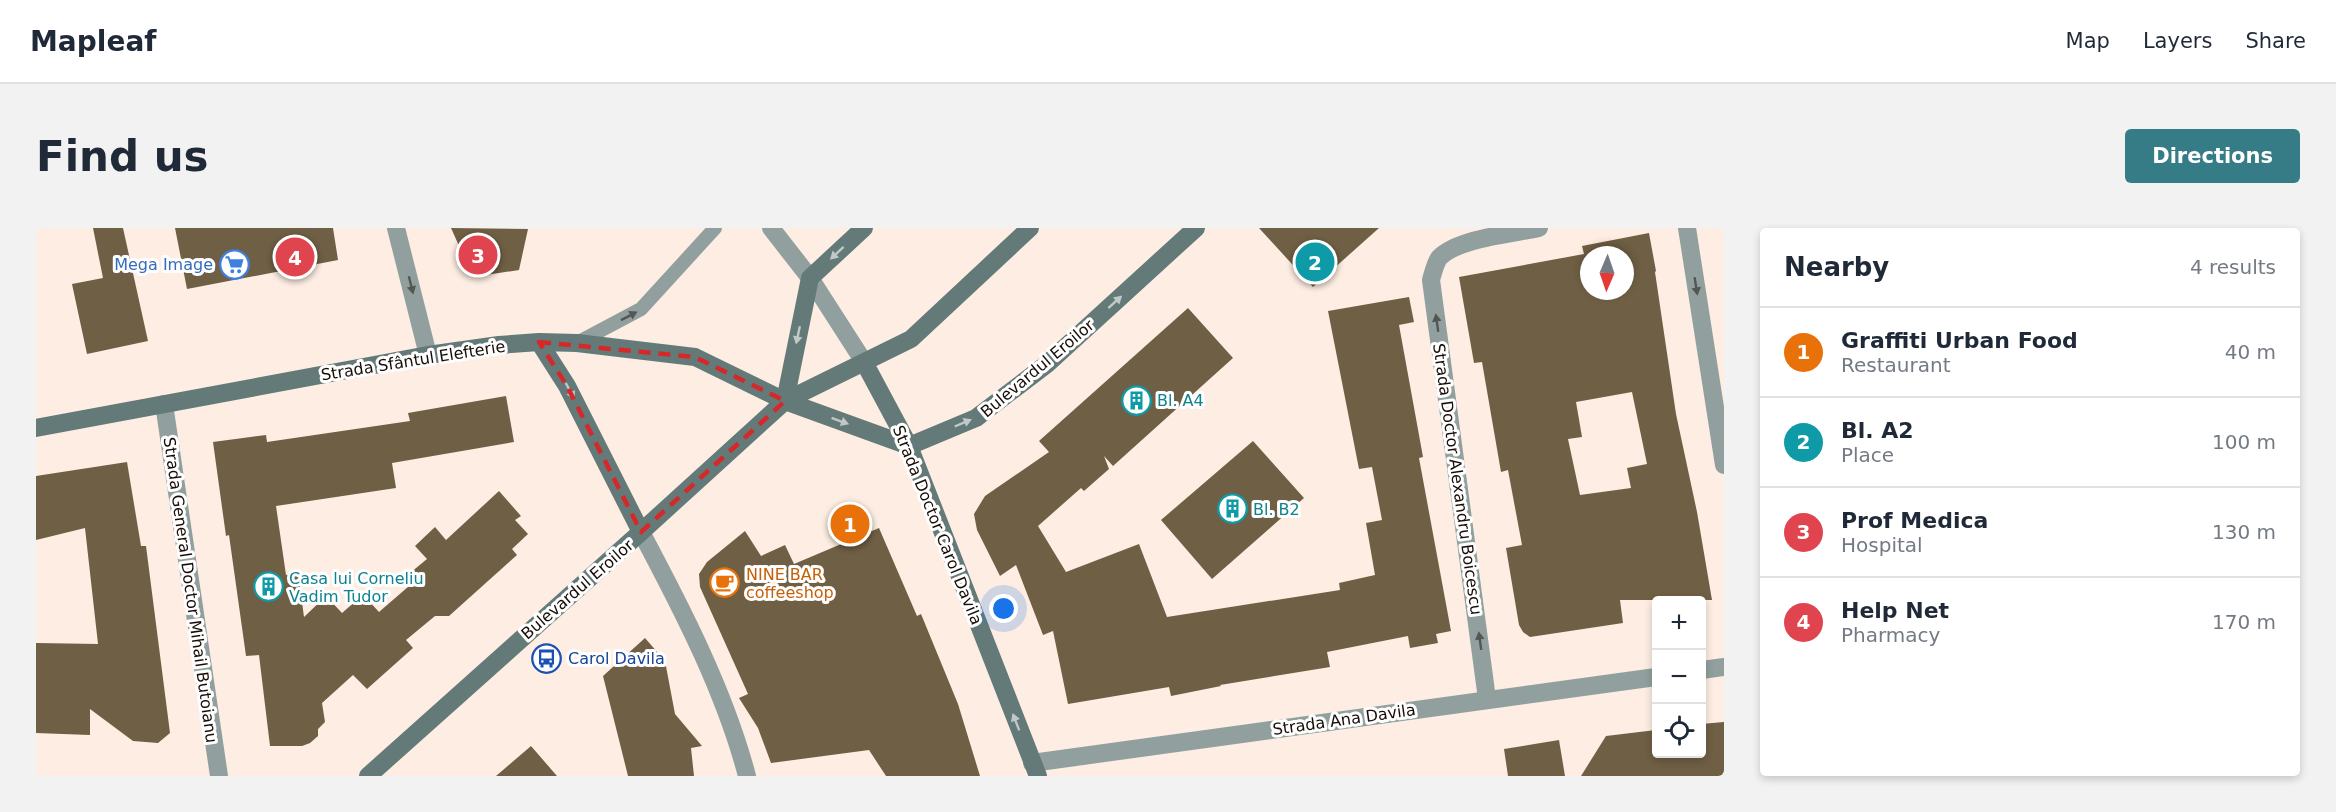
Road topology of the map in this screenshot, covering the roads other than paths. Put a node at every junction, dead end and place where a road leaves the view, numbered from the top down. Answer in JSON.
{"nodes":[{"id":1,"x":396,"y":228,"type":"edge"},
{"id":2,"x":715,"y":228,"type":"edge"},
{"id":3,"x":771,"y":228,"type":"edge"},
{"id":4,"x":864,"y":228,"type":"edge"},
{"id":5,"x":1030,"y":228,"type":"edge"},
{"id":6,"x":1196,"y":228,"type":"edge"},
{"id":7,"x":1539,"y":228,"type":"edge"},
{"id":8,"x":1687,"y":228,"type":"edge"},
{"id":9,"x":810,"y":278,"type":"junction"},
{"id":10,"x":539,"y":342,"type":"junction"},
{"id":11,"x":577,"y":343,"type":"junction"},
{"id":12,"x":428,"y":355,"type":"junction"},
{"id":13,"x":864,"y":362,"type":"junction"},
{"id":14,"x":785,"y":401,"type":"junction"},
{"id":15,"x":164,"y":404,"type":"junction"},
{"id":16,"x":36,"y":428,"type":"edge"},
{"id":17,"x":909,"y":446,"type":"junction"},
{"id":18,"x":1724,"y":465,"type":"edge"},
{"id":19,"x":642,"y":532,"type":"junction"},
{"id":20,"x":1724,"y":668,"type":"edge"},
{"id":21,"x":1706,"y":670,"type":"edge"},
{"id":22,"x":1652,"y":677,"type":"edge"},
{"id":23,"x":1487,"y":699,"type":"junction"},
{"id":24,"x":1035,"y":769,"type":"edge"},
{"id":25,"x":219,"y":776,"type":"edge"},
{"id":26,"x":368,"y":776,"type":"edge"},
{"id":27,"x":747,"y":776,"type":"edge"}],
"edges":[{"from":1,"to":12,"type":"street","one_way":true},
{"from":11,"to":2,"type":"lane","one_way":true},
{"from":3,"to":9,"type":"street","name":"Strada Doctor Carol Davila"},
{"from":4,"to":9,"type":"street","one_way":true},
{"from":5,"to":13,"type":"street","name":"Bulevardul Eroilor"},
{"from":17,"to":6,"type":"street","name":"Bulevardul Eroilor","one_way":true},
{"from":23,"to":7,"type":"street","name":"Strada Doctor Alexandru Boicescu","one_way":true},
{"from":8,"to":18,"type":"street","one_way":true},
{"from":9,"to":13,"type":"street","name":"Strada Doctor Carol Davila"},
{"from":9,"to":14,"type":"street","one_way":true},
{"from":10,"to":11,"type":"street","name":"Strada Sfântul Elefterie"},
{"from":10,"to":12,"type":"street","name":"Strada Sfântul Elefterie"},
{"from":10,"to":19,"type":"street","one_way":true},
{"from":11,"to":14,"type":"street","name":"Strada Sfântul Elefterie"},
{"from":12,"to":15,"type":"street","name":"Strada Sfântul Elefterie"},
{"from":13,"to":14,"type":"street","name":"Bulevardul Eroilor"},
{"from":13,"to":17,"type":"street","name":"Strada Doctor Carol Davila"},
{"from":14,"to":17,"type":"street","one_way":true},
{"from":14,"to":19,"type":"street","name":"Bulevardul Eroilor"},
{"from":15,"to":16,"type":"street","name":"Strada Sfântul Elefterie"},
{"from":15,"to":25,"type":"street","name":"Strada General Doctor Mihail Butoianu"},
{"from":24,"to":17,"type":"street","name":"Strada Doctor Carol Davila","one_way":true},
{"from":19,"to":26,"type":"street","name":"Bulevardul Eroilor"},
{"from":19,"to":27,"type":"street"},
{"from":20,"to":21,"type":"street"},
{"from":22,"to":23,"type":"street","name":"Strada Ana Davila"},
{"from":23,"to":24,"type":"street","name":"Strada Ana Davila"}]}
